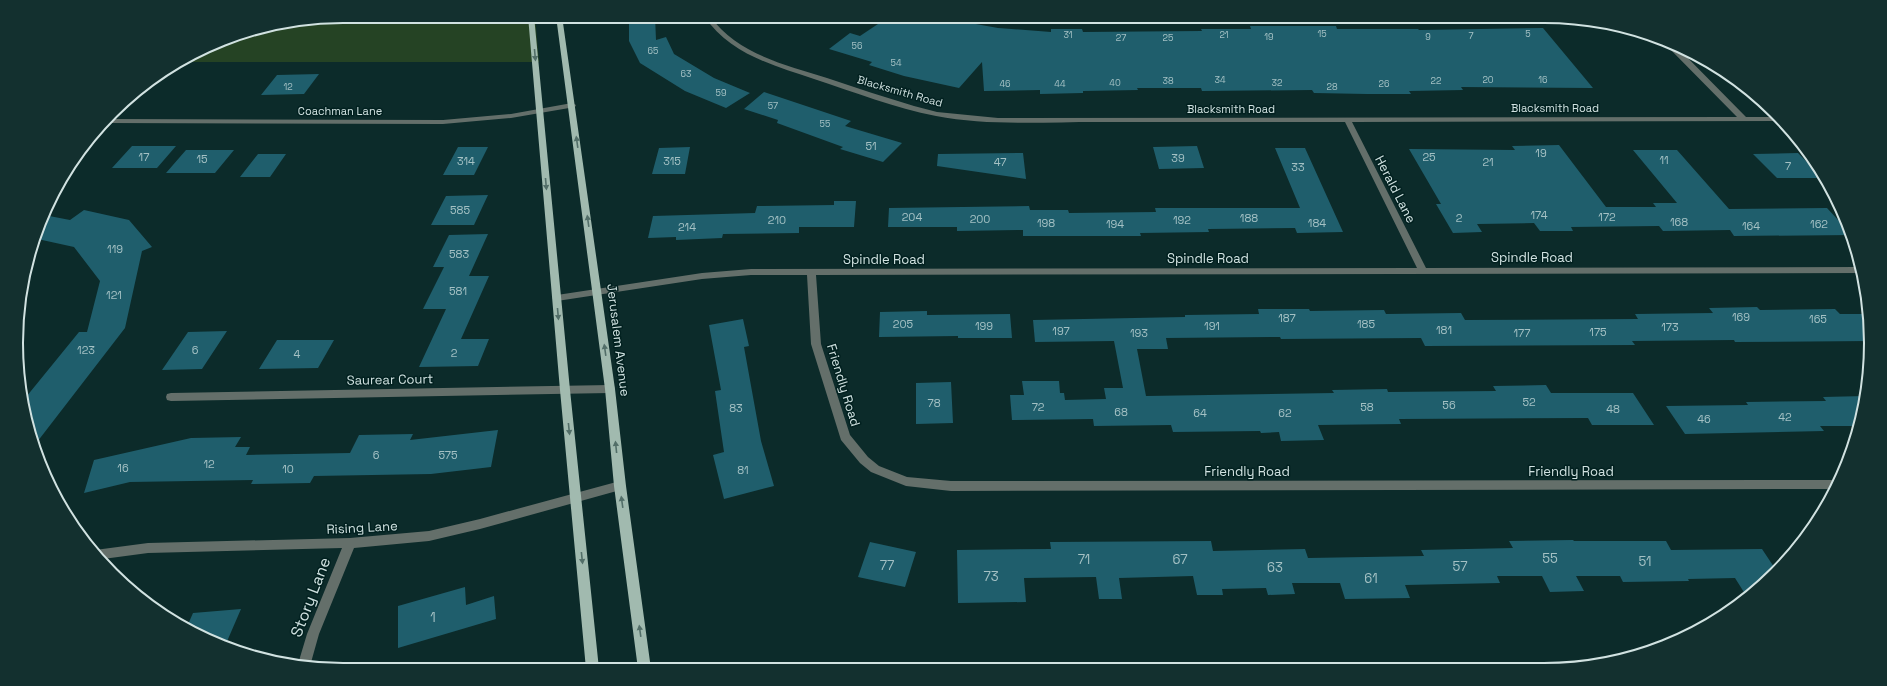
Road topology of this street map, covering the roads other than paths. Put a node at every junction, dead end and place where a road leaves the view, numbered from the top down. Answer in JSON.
{"nodes":[{"id":1,"x":532,"y":23,"type":"edge"},
{"id":2,"x":560,"y":23,"type":"edge"},
{"id":3,"x":712,"y":23,"type":"edge"},
{"id":4,"x":1682,"y":54,"type":"edge"},
{"id":5,"x":572,"y":105,"type":"junction"},
{"id":6,"x":540,"y":111,"type":"junction"},
{"id":7,"x":1347,"y":119,"type":"junction"},
{"id":8,"x":1744,"y":119,"type":"junction"},
{"id":9,"x":1772,"y":119,"type":"edge"},
{"id":10,"x":113,"y":121,"type":"edge"},
{"id":11,"x":1855,"y":270,"type":"edge"},
{"id":12,"x":1423,"y":271,"type":"junction"},
{"id":13,"x":811,"y":272,"type":"junction"},
{"id":14,"x":597,"y":292,"type":"junction"},
{"id":15,"x":557,"y":298,"type":"junction"},
{"id":16,"x":610,"y":389,"type":"junction"},
{"id":17,"x":565,"y":390,"type":"junction"},
{"id":18,"x":171,"y":397,"type":"dead end"},
{"id":19,"x":1831,"y":484,"type":"edge"},
{"id":20,"x":620,"y":486,"type":"junction"},
{"id":21,"x":576,"y":498,"type":"junction"},
{"id":22,"x":350,"y":543,"type":"junction"},
{"id":23,"x":102,"y":554,"type":"edge"},
{"id":24,"x":305,"y":660,"type":"edge"},
{"id":25,"x":592,"y":663,"type":"edge"},
{"id":26,"x":644,"y":663,"type":"edge"}],
"edges":[{"from":1,"to":6,"type":"main road","one_way":true},
{"from":2,"to":5,"type":"main road","name":"Jerusalem Avenue"},
{"from":3,"to":7,"type":"street","name":"Blacksmith Road"},
{"from":4,"to":8,"type":"street"},
{"from":5,"to":6,"type":"street","name":"Coachman Lane"},
{"from":14,"to":5,"type":"main road","name":"Jerusalem Avenue","one_way":true},
{"from":6,"to":10,"type":"street","name":"Coachman Lane"},
{"from":6,"to":15,"type":"main road","one_way":true},
{"from":7,"to":8,"type":"street","name":"Blacksmith Road"},
{"from":7,"to":12,"type":"street","name":"Herald Lane"},
{"from":8,"to":9,"type":"street","name":"Blacksmith Road"},
{"from":11,"to":12,"type":"street","name":"Spindle Road"},
{"from":12,"to":13,"type":"street","name":"Spindle Road"},
{"from":13,"to":14,"type":"street","name":"Spindle Road"},
{"from":13,"to":19,"type":"street","name":"Friendly Road"},
{"from":14,"to":15,"type":"street","name":"Spindle Road"},
{"from":16,"to":14,"type":"main road","name":"Jerusalem Avenue","one_way":true},
{"from":15,"to":17,"type":"main road","one_way":true},
{"from":16,"to":17,"type":"street","name":"Saurear Court"},
{"from":20,"to":16,"type":"main road","name":"Jerusalem Avenue","one_way":true},
{"from":17,"to":18,"type":"street","name":"Saurear Court"},
{"from":17,"to":21,"type":"main road","one_way":true},
{"from":20,"to":21,"type":"street","name":"Rising Lane"},
{"from":26,"to":20,"type":"main road","name":"Jerusalem Avenue","one_way":true},
{"from":21,"to":22,"type":"street","name":"Rising Lane"},
{"from":21,"to":25,"type":"main road","one_way":true},
{"from":22,"to":23,"type":"street","name":"Rising Lane"},
{"from":22,"to":24,"type":"street","name":"Story Lane"}]}
